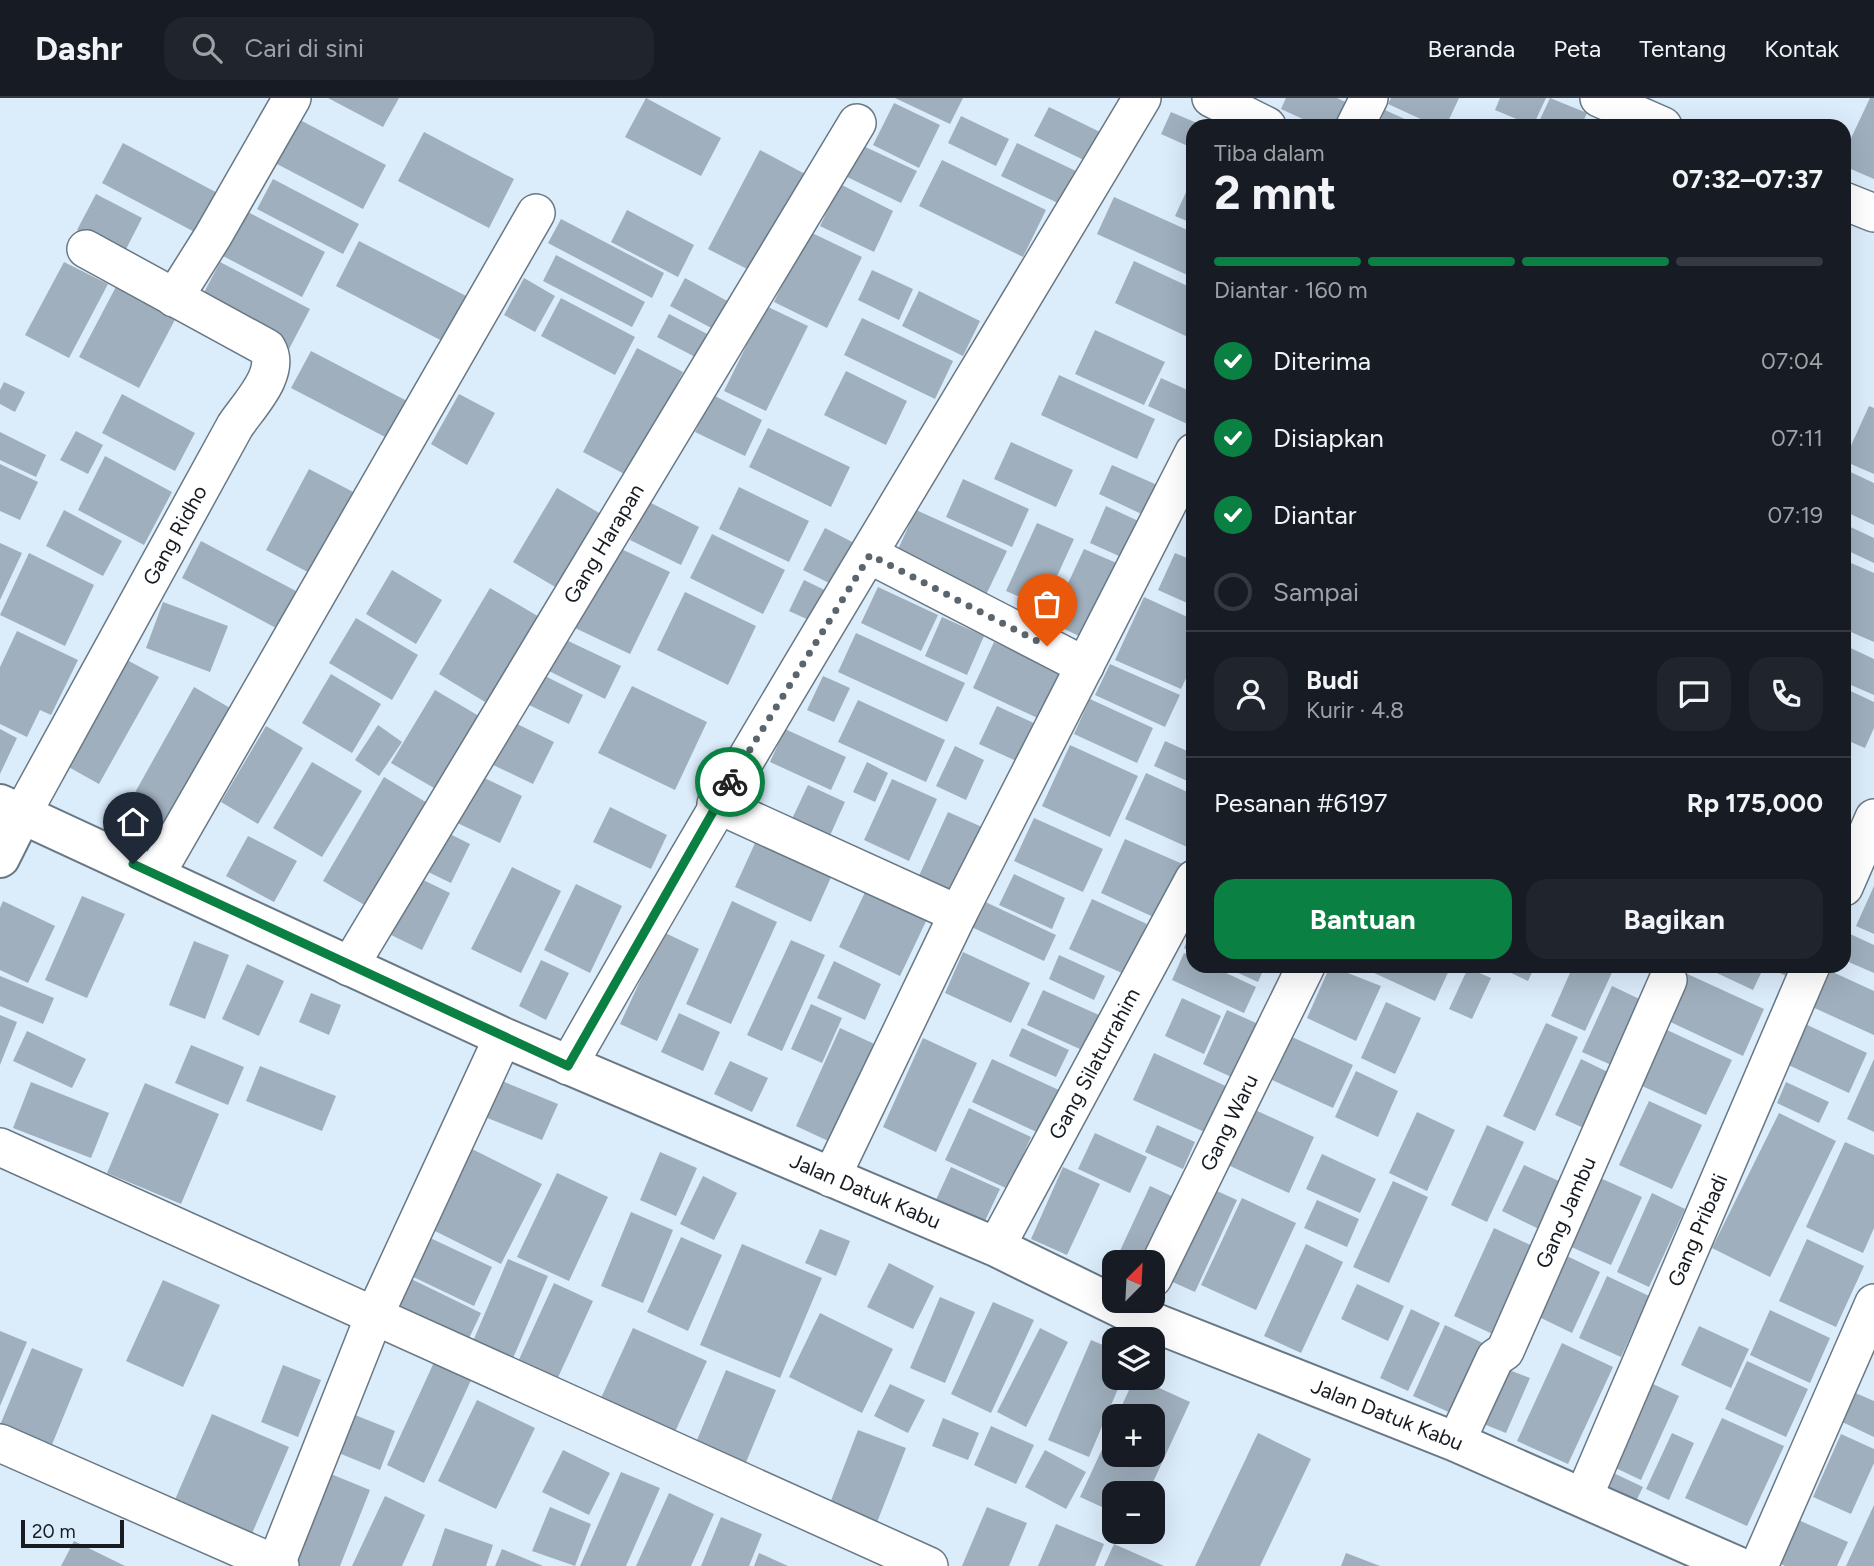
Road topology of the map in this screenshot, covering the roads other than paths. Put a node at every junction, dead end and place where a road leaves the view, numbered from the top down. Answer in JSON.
{"nodes":[{"id":1,"x":292,"y":98,"type":"edge"},
{"id":2,"x":1142,"y":98,"type":"edge"},
{"id":3,"x":1211,"y":98,"type":"edge"},
{"id":4,"x":1369,"y":98,"type":"edge"},
{"id":5,"x":1601,"y":109,"type":"edge"},
{"id":6,"x":1253,"y":119,"type":"edge"},
{"id":7,"x":1358,"y":119,"type":"edge"},
{"id":8,"x":1637,"y":119,"type":"edge"},
{"id":9,"x":856,"y":123,"type":"dead end"},
{"id":10,"x":1851,"y":204,"type":"edge"},
{"id":11,"x":536,"y":213,"type":"dead end"},
{"id":12,"x":1874,"y":213,"type":"edge"},
{"id":13,"x":86,"y":249,"type":"dead end"},
{"id":14,"x":174,"y":298,"type":"junction"},
{"id":15,"x":1186,"y":468,"type":"edge"},
{"id":16,"x":870,"y":555,"type":"junction"},
{"id":17,"x":1085,"y":666,"type":"junction"},
{"id":18,"x":716,"y":804,"type":"junction"},
{"id":19,"x":11,"y":809,"type":"edge"},
{"id":20,"x":1874,"y":818,"type":"edge"},
{"id":21,"x":0,"y":858,"type":"edge"},
{"id":22,"x":1851,"y":871,"type":"edge"},
{"id":23,"x":156,"y":874,"type":"junction"},
{"id":24,"x":1186,"y":894,"type":"edge"},
{"id":25,"x":958,"y":914,"type":"junction"},
{"id":26,"x":349,"y":967,"type":"junction"},
{"id":27,"x":1303,"y":973,"type":"edge"},
{"id":28,"x":1808,"y":973,"type":"edge"},
{"id":29,"x":1668,"y":979,"type":"dead end"},
{"id":30,"x":503,"y":1037,"type":"junction"},
{"id":31,"x":568,"y":1066,"type":"junction"},
{"id":32,"x":0,"y":1147,"type":"edge"},
{"id":33,"x":831,"y":1178,"type":"junction"},
{"id":34,"x":996,"y":1247,"type":"junction"},
{"id":35,"x":1166,"y":1251,"type":"edge"},
{"id":36,"x":1102,"y":1292,"type":"edge"},
{"id":37,"x":1874,"y":1303,"type":"edge"},
{"id":38,"x":1151,"y":1313,"type":"edge"},
{"id":39,"x":375,"y":1314,"type":"junction"},
{"id":40,"x":1456,"y":1442,"type":"junction"},
{"id":41,"x":0,"y":1443,"type":"edge"},
{"id":42,"x":1584,"y":1496,"type":"junction"},
{"id":43,"x":278,"y":1565,"type":"edge"},
{"id":44,"x":929,"y":1566,"type":"edge"},
{"id":45,"x":1737,"y":1566,"type":"edge"},
{"id":46,"x":1759,"y":1566,"type":"edge"}],
"edges":[{"from":1,"to":14,"type":"street"},
{"from":2,"to":16,"type":"street"},
{"from":3,"to":6,"type":"street"},
{"from":4,"to":7,"type":"street"},
{"from":5,"to":8,"type":"street"},
{"from":9,"to":26,"type":"street","name":"Gang Harapan"},
{"from":10,"to":12,"type":"street"},
{"from":11,"to":23,"type":"street"},
{"from":13,"to":14,"type":"street","name":"Gang Ridho"},
{"from":14,"to":19,"type":"street","name":"Gang Ridho"},
{"from":15,"to":17,"type":"street"},
{"from":16,"to":17,"type":"street"},
{"from":16,"to":18,"type":"street"},
{"from":17,"to":25,"type":"street"},
{"from":18,"to":25,"type":"street"},
{"from":18,"to":31,"type":"street"},
{"from":19,"to":21,"type":"street"},
{"from":19,"to":23,"type":"street","name":"Jalan Datuk Kabu"},
{"from":20,"to":22,"type":"street"},
{"from":23,"to":26,"type":"street","name":"Jalan Datuk Kabu"},
{"from":24,"to":34,"type":"street","name":"Gang Silaturrahim"},
{"from":25,"to":33,"type":"street"},
{"from":26,"to":30,"type":"street","name":"Jalan Datuk Kabu"},
{"from":27,"to":35,"type":"street","name":"Gang Waru"},
{"from":28,"to":42,"type":"street","name":"Gang Pribadi"},
{"from":29,"to":40,"type":"street","name":"Gang Jambu"},
{"from":30,"to":31,"type":"street","name":"Jalan Datuk Kabu"},
{"from":30,"to":39,"type":"street"},
{"from":31,"to":33,"type":"street","name":"Jalan Datuk Kabu"},
{"from":32,"to":39,"type":"street"},
{"from":33,"to":34,"type":"street","name":"Jalan Datuk Kabu"},
{"from":34,"to":36,"type":"street","name":"Jalan Datuk Kabu"},
{"from":37,"to":46,"type":"street"},
{"from":38,"to":40,"type":"street","name":"Jalan Datuk Kabu"},
{"from":39,"to":43,"type":"street"},
{"from":39,"to":44,"type":"street"},
{"from":40,"to":42,"type":"street","name":"Jalan Datuk Kabu"},
{"from":41,"to":43,"type":"street"},
{"from":42,"to":45,"type":"street","name":"Jalan Datuk Kabu"}]}
